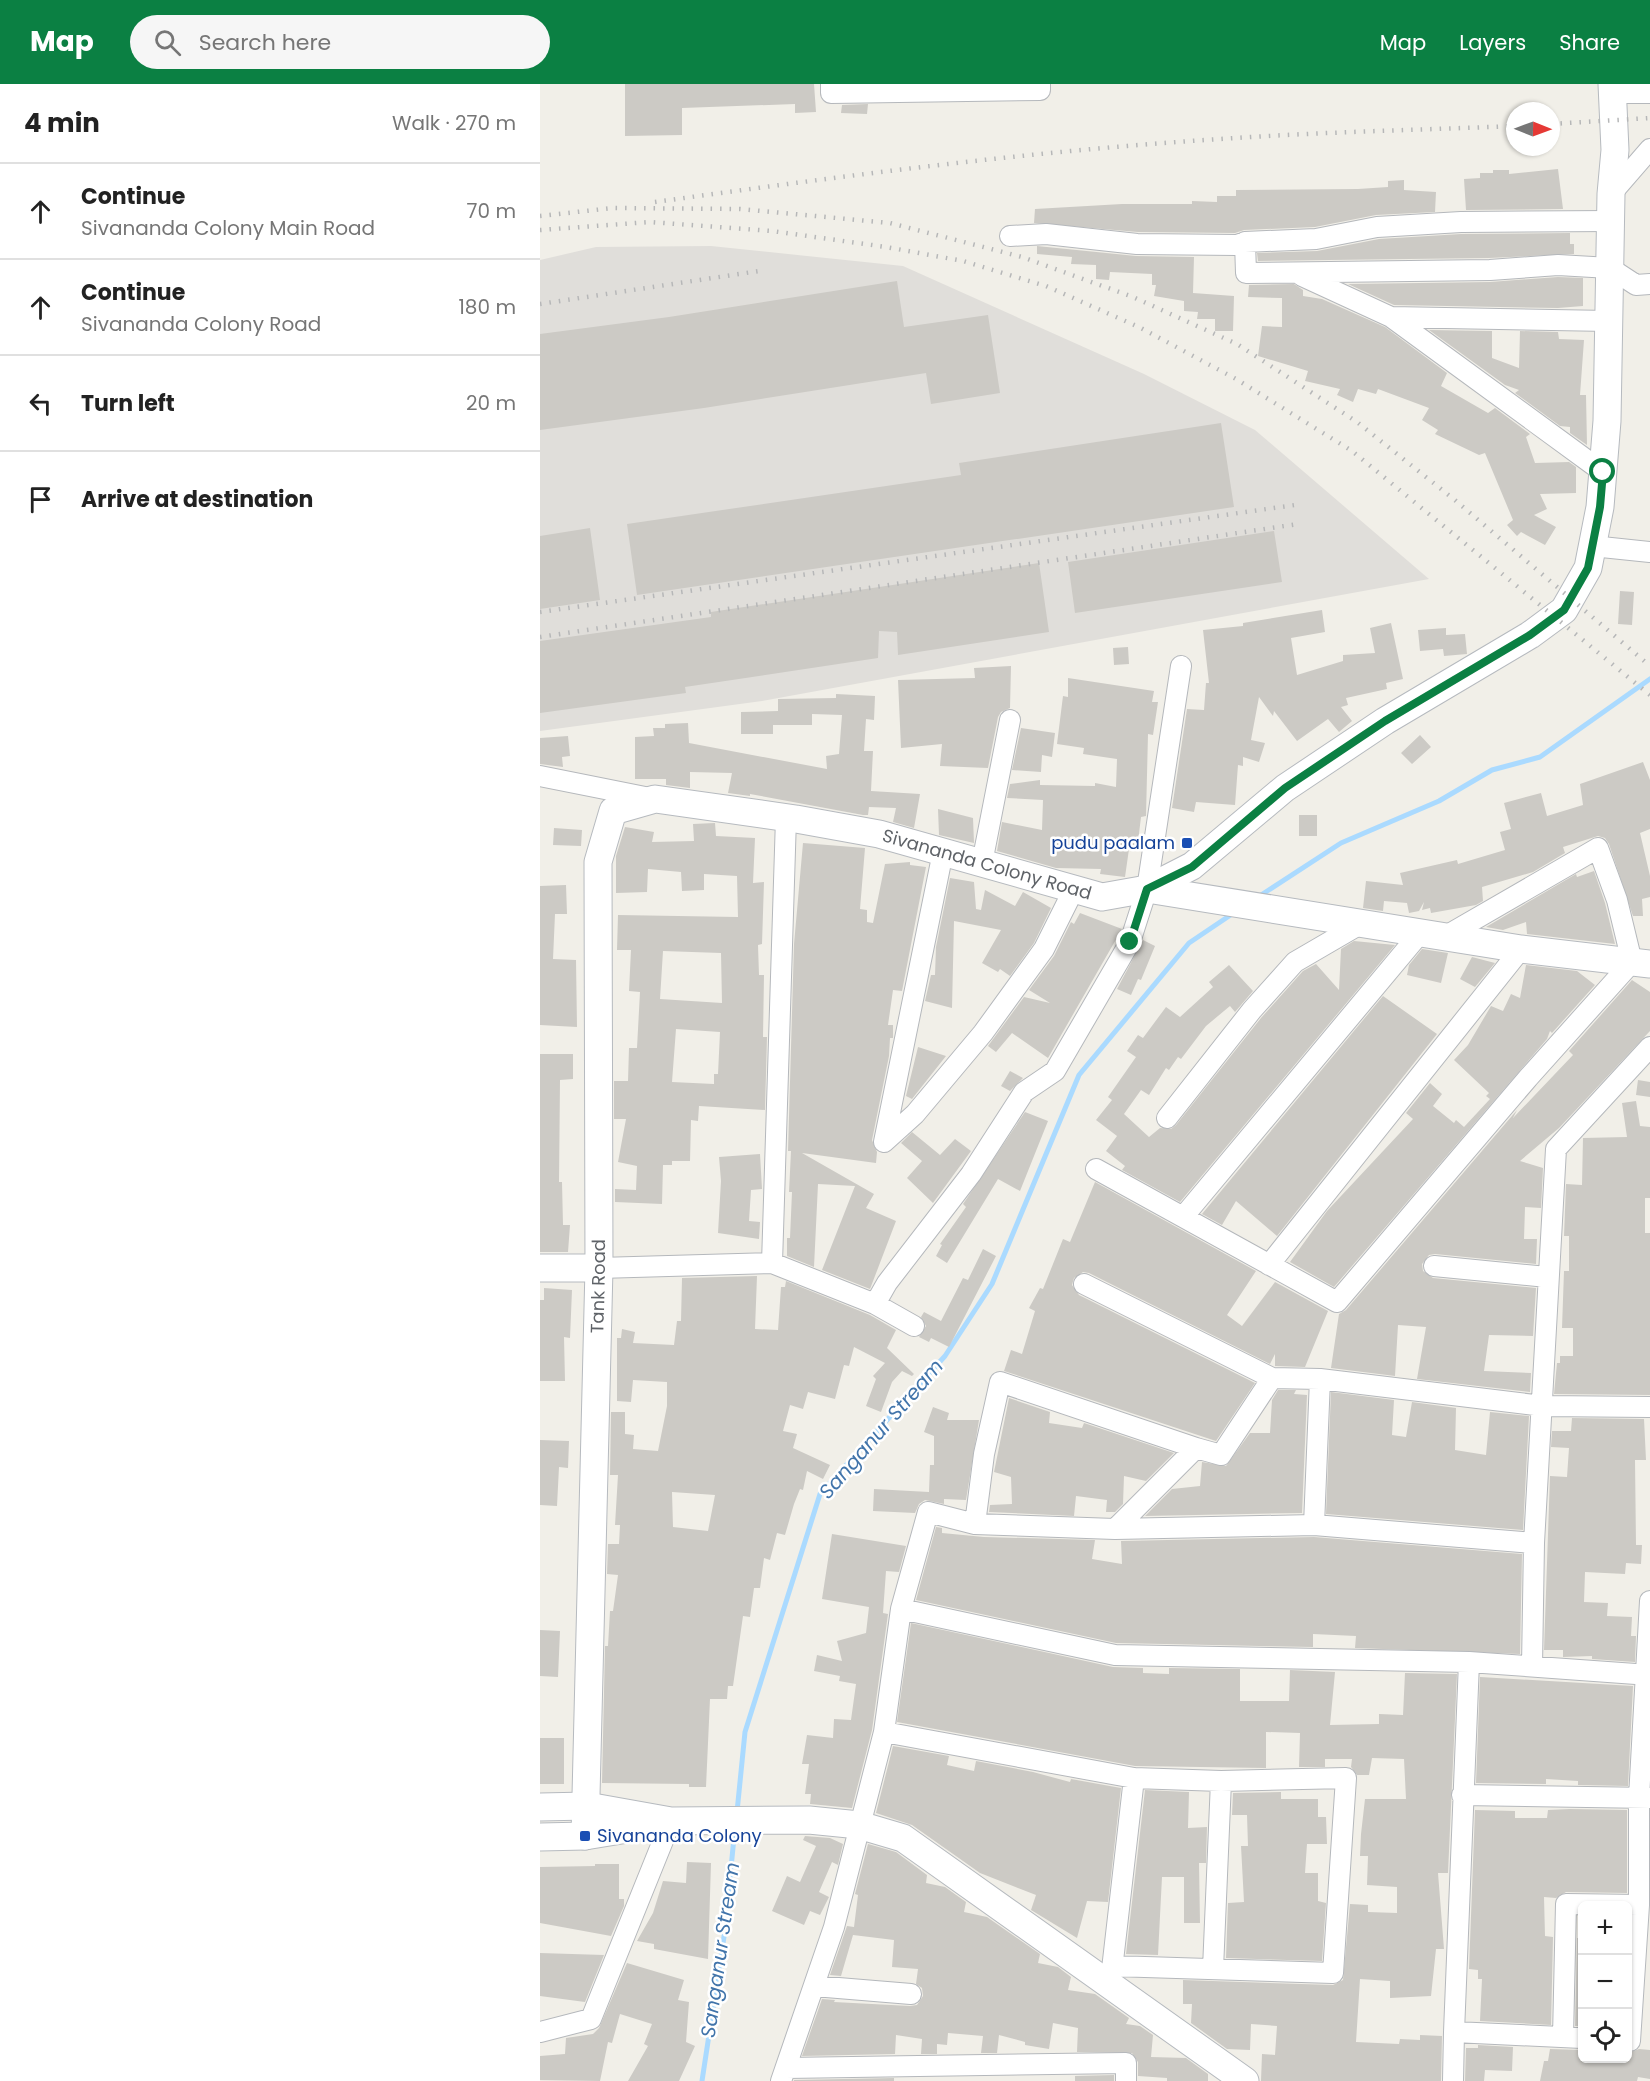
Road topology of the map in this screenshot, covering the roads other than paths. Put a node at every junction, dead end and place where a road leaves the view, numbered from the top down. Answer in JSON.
{"nodes":[{"id":1,"x":831,"y":84,"type":"edge"},
{"id":2,"x":1040,"y":84,"type":"edge"},
{"id":3,"x":1613,"y":89,"type":"edge"},
{"id":4,"x":1650,"y":93,"type":"edge"},
{"id":5,"x":1650,"y":149,"type":"edge"},
{"id":6,"x":1611,"y":194,"type":"junction"},
{"id":7,"x":1612,"y":221,"type":"junction"},
{"id":8,"x":1010,"y":236,"type":"dead end"},
{"id":9,"x":1245,"y":242,"type":"junction"},
{"id":10,"x":1611,"y":268,"type":"junction"},
{"id":11,"x":1297,"y":274,"type":"junction"},
{"id":12,"x":1650,"y":284,"type":"edge"},
{"id":13,"x":1391,"y":317,"type":"junction"},
{"id":14,"x":1609,"y":321,"type":"junction"},
{"id":15,"x":1603,"y":472,"type":"junction"},
{"id":16,"x":1592,"y":546,"type":"junction"},
{"id":17,"x":1650,"y":552,"type":"edge"},
{"id":18,"x":1181,"y":666,"type":"dead end"},
{"id":19,"x":1010,"y":720,"type":"dead end"},
{"id":20,"x":540,"y":776,"type":"edge"},
{"id":21,"x":655,"y":799,"type":"junction"},
{"id":22,"x":786,"y":818,"type":"junction"},
{"id":23,"x":943,"y":852,"type":"junction"},
{"id":24,"x":982,"y":863,"type":"junction"},
{"id":25,"x":1074,"y":889,"type":"junction"},
{"id":26,"x":1147,"y":889,"type":"junction"},
{"id":27,"x":1362,"y":923,"type":"junction"},
{"id":28,"x":1433,"y":934,"type":"junction"},
{"id":29,"x":1521,"y":949,"type":"junction"},
{"id":30,"x":1641,"y":963,"type":"edge"},
{"id":31,"x":1650,"y":1047,"type":"edge"},
{"id":32,"x":1167,"y":1118,"type":"dead end"},
{"id":33,"x":1096,"y":1169,"type":"dead end"},
{"id":34,"x":1183,"y":1217,"type":"junction"},
{"id":35,"x":772,"y":1263,"type":"junction"},
{"id":36,"x":1269,"y":1265,"type":"junction"},
{"id":37,"x":1434,"y":1266,"type":"dead end"},
{"id":38,"x":540,"y":1268,"type":"edge"},
{"id":39,"x":599,"y":1268,"type":"junction"},
{"id":40,"x":1547,"y":1277,"type":"junction"},
{"id":41,"x":1084,"y":1284,"type":"dead end"},
{"id":42,"x":875,"y":1304,"type":"junction"},
{"id":43,"x":914,"y":1326,"type":"dead end"},
{"id":44,"x":1272,"y":1378,"type":"junction"},
{"id":45,"x":1320,"y":1379,"type":"junction"},
{"id":46,"x":1543,"y":1406,"type":"junction"},
{"id":47,"x":1650,"y":1407,"type":"edge"},
{"id":48,"x":1196,"y":1449,"type":"junction"},
{"id":49,"x":975,"y":1524,"type":"junction"},
{"id":50,"x":1314,"y":1525,"type":"junction"},
{"id":51,"x":1115,"y":1529,"type":"junction"},
{"id":52,"x":1534,"y":1543,"type":"junction"},
{"id":53,"x":1650,"y":1601,"type":"edge"},
{"id":54,"x":901,"y":1609,"type":"junction"},
{"id":55,"x":1468,"y":1662,"type":"junction"},
{"id":56,"x":1532,"y":1666,"type":"junction"},
{"id":57,"x":1648,"y":1675,"type":"edge"},
{"id":58,"x":884,"y":1732,"type":"junction"},
{"id":59,"x":1134,"y":1778,"type":"junction"},
{"id":60,"x":1221,"y":1781,"type":"junction"},
{"id":61,"x":1462,"y":1795,"type":"junction"},
{"id":62,"x":1645,"y":1798,"type":"edge"},
{"id":63,"x":587,"y":1806,"type":"junction"},
{"id":64,"x":540,"y":1807,"type":"edge"},
{"id":65,"x":671,"y":1821,"type":"junction"},
{"id":66,"x":859,"y":1826,"type":"junction"},
{"id":67,"x":585,"y":1836,"type":"junction"},
{"id":68,"x":540,"y":1837,"type":"edge"},
{"id":69,"x":1640,"y":1905,"type":"junction"},
{"id":70,"x":1213,"y":1969,"type":"junction"},
{"id":71,"x":1111,"y":1974,"type":"junction"},
{"id":72,"x":814,"y":1986,"type":"junction"},
{"id":73,"x":911,"y":1994,"type":"dead end"},
{"id":74,"x":1632,"y":2014,"type":"edge"},
{"id":75,"x":540,"y":2032,"type":"edge"},
{"id":76,"x":1454,"y":2032,"type":"junction"},
{"id":77,"x":1573,"y":2038,"type":"edge"},
{"id":78,"x":783,"y":2075,"type":"edge"},
{"id":79,"x":1126,"y":2081,"type":"edge"},
{"id":80,"x":1245,"y":2081,"type":"edge"},
{"id":81,"x":1453,"y":2081,"type":"edge"}],
"edges":[{"from":1,"to":2,"type":"street"},
{"from":3,"to":4,"type":"street"},
{"from":3,"to":6,"type":"main road","name":"Sivananda Colony Road"},
{"from":5,"to":6,"type":"street"},
{"from":6,"to":7,"type":"main road","name":"Sivananda Colony Road"},
{"from":7,"to":9,"type":"street"},
{"from":7,"to":10,"type":"main road","name":"Sivananda Colony Road"},
{"from":8,"to":9,"type":"street"},
{"from":9,"to":11,"type":"street"},
{"from":10,"to":11,"type":"street"},
{"from":10,"to":12,"type":"street"},
{"from":10,"to":14,"type":"main road","name":"Sivananda Colony Road"},
{"from":11,"to":13,"type":"street"},
{"from":13,"to":14,"type":"street"},
{"from":13,"to":15,"type":"street"},
{"from":14,"to":15,"type":"main road","name":"Sivananda Colony Road"},
{"from":15,"to":16,"type":"main road","name":"Sivananda Colony Road"},
{"from":16,"to":17,"type":"street"},
{"from":16,"to":26,"type":"main road","name":"Sivananda Colony Road"},
{"from":18,"to":26,"type":"street"},
{"from":19,"to":24,"type":"street"},
{"from":20,"to":21,"type":"street"},
{"from":21,"to":22,"type":"main road","name":"Sivananda Colony Road"},
{"from":21,"to":39,"type":"main road","name":"Tank Road"},
{"from":22,"to":23,"type":"main road","name":"Sivananda Colony Road"},
{"from":22,"to":35,"type":"street"},
{"from":23,"to":24,"type":"main road","name":"Sivananda Colony Road"},
{"from":23,"to":25,"type":"street"},
{"from":24,"to":25,"type":"main road","name":"Sivananda Colony Road"},
{"from":25,"to":26,"type":"main road","name":"Sivananda Colony Road"},
{"from":26,"to":27,"type":"main road"},
{"from":26,"to":42,"type":"street"},
{"from":27,"to":28,"type":"main road"},
{"from":27,"to":32,"type":"street"},
{"from":28,"to":29,"type":"main road"},
{"from":28,"to":30,"type":"street"},
{"from":28,"to":34,"type":"street"},
{"from":29,"to":30,"type":"main road"},
{"from":29,"to":36,"type":"street"},
{"from":30,"to":36,"type":"street"},
{"from":31,"to":40,"type":"street"},
{"from":33,"to":34,"type":"street"},
{"from":34,"to":36,"type":"street"},
{"from":35,"to":39,"type":"street"},
{"from":35,"to":42,"type":"street"},
{"from":37,"to":40,"type":"street"},
{"from":38,"to":39,"type":"main road"},
{"from":39,"to":63,"type":"main road","name":"Tank Road"},
{"from":40,"to":46,"type":"street"},
{"from":41,"to":44,"type":"street"},
{"from":42,"to":43,"type":"street"},
{"from":44,"to":45,"type":"street"},
{"from":44,"to":48,"type":"street"},
{"from":45,"to":46,"type":"street"},
{"from":45,"to":50,"type":"street"},
{"from":46,"to":47,"type":"street"},
{"from":46,"to":52,"type":"street"},
{"from":48,"to":49,"type":"street"},
{"from":48,"to":51,"type":"street"},
{"from":49,"to":51,"type":"street"},
{"from":49,"to":54,"type":"street"},
{"from":50,"to":51,"type":"street"},
{"from":50,"to":52,"type":"street"},
{"from":52,"to":56,"type":"street"},
{"from":53,"to":57,"type":"street"},
{"from":54,"to":55,"type":"street"},
{"from":54,"to":58,"type":"street"},
{"from":55,"to":56,"type":"street"},
{"from":55,"to":61,"type":"street"},
{"from":56,"to":57,"type":"street"},
{"from":57,"to":62,"type":"street"},
{"from":58,"to":59,"type":"street"},
{"from":58,"to":66,"type":"street"},
{"from":59,"to":60,"type":"street"},
{"from":59,"to":71,"type":"street"},
{"from":60,"to":70,"type":"street"},
{"from":60,"to":70,"type":"street"},
{"from":61,"to":62,"type":"street"},
{"from":61,"to":76,"type":"street"},
{"from":62,"to":69,"type":"street"},
{"from":63,"to":64,"type":"main road"},
{"from":63,"to":65,"type":"main road"},
{"from":63,"to":67,"type":"main road","name":"Tank Road"},
{"from":65,"to":66,"type":"main road"},
{"from":65,"to":67,"type":"main road"},
{"from":65,"to":75,"type":"street"},
{"from":66,"to":71,"type":"main road"},
{"from":66,"to":72,"type":"street"},
{"from":67,"to":68,"type":"main road"},
{"from":69,"to":74,"type":"street"},
{"from":69,"to":77,"type":"street"},
{"from":70,"to":71,"type":"street"},
{"from":71,"to":80,"type":"main road"},
{"from":72,"to":73,"type":"street"},
{"from":72,"to":78,"type":"street"},
{"from":76,"to":77,"type":"street"},
{"from":76,"to":81,"type":"street"},
{"from":78,"to":79,"type":"street"}]}
